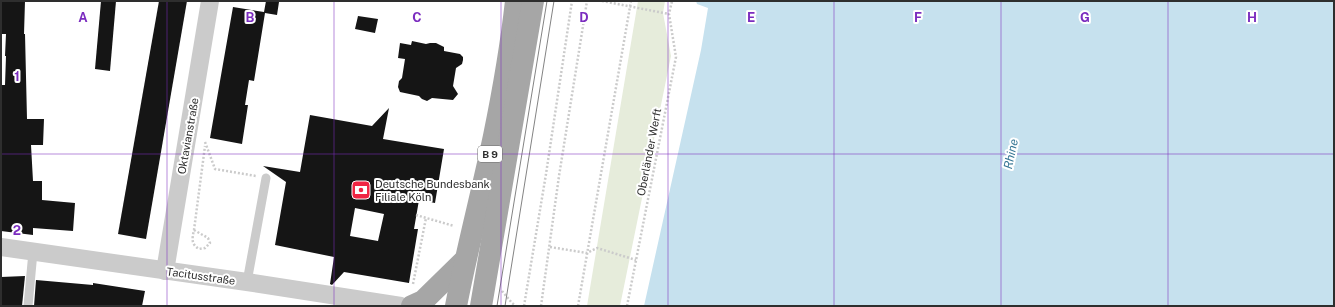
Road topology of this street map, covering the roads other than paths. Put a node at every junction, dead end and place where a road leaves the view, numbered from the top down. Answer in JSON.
{"nodes":[{"id":1,"x":210,"y":1,"type":"edge"},
{"id":2,"x":516,"y":1,"type":"edge"},
{"id":3,"x":533,"y":1,"type":"edge"},
{"id":4,"x":266,"y":178,"type":"road end"},
{"id":5,"x":1,"y":247,"type":"edge"},
{"id":6,"x":33,"y":252,"type":"junction"},
{"id":7,"x":465,"y":260,"type":"junction"},
{"id":8,"x":165,"y":271,"type":"junction"},
{"id":9,"x":247,"y":282,"type":"junction"},
{"id":10,"x":412,"y":299,"type":"edge"},
{"id":11,"x":28,"y":306,"type":"edge"},
{"id":12,"x":401,"y":306,"type":"edge"},
{"id":13,"x":456,"y":306,"type":"edge"},
{"id":14,"x":481,"y":306,"type":"edge"}],
"edges":[{"from":1,"to":8,"type":"street","name":"Oktavianstraße"},
{"from":2,"to":7,"type":"main road","number":"B 9"},
{"from":3,"to":14,"type":"main road","number":"B 9"},
{"from":4,"to":9,"type":"lane"},
{"from":5,"to":6,"type":"street","name":"Tacitusstraße"},
{"from":6,"to":8,"type":"street","name":"Tacitusstraße"},
{"from":6,"to":11,"type":"lane"},
{"from":7,"to":10,"type":"main road"},
{"from":7,"to":13,"type":"main road","number":"B 9"},
{"from":8,"to":9,"type":"street","name":"Tacitusstraße"},
{"from":9,"to":12,"type":"street","name":"Tacitusstraße"}]}
